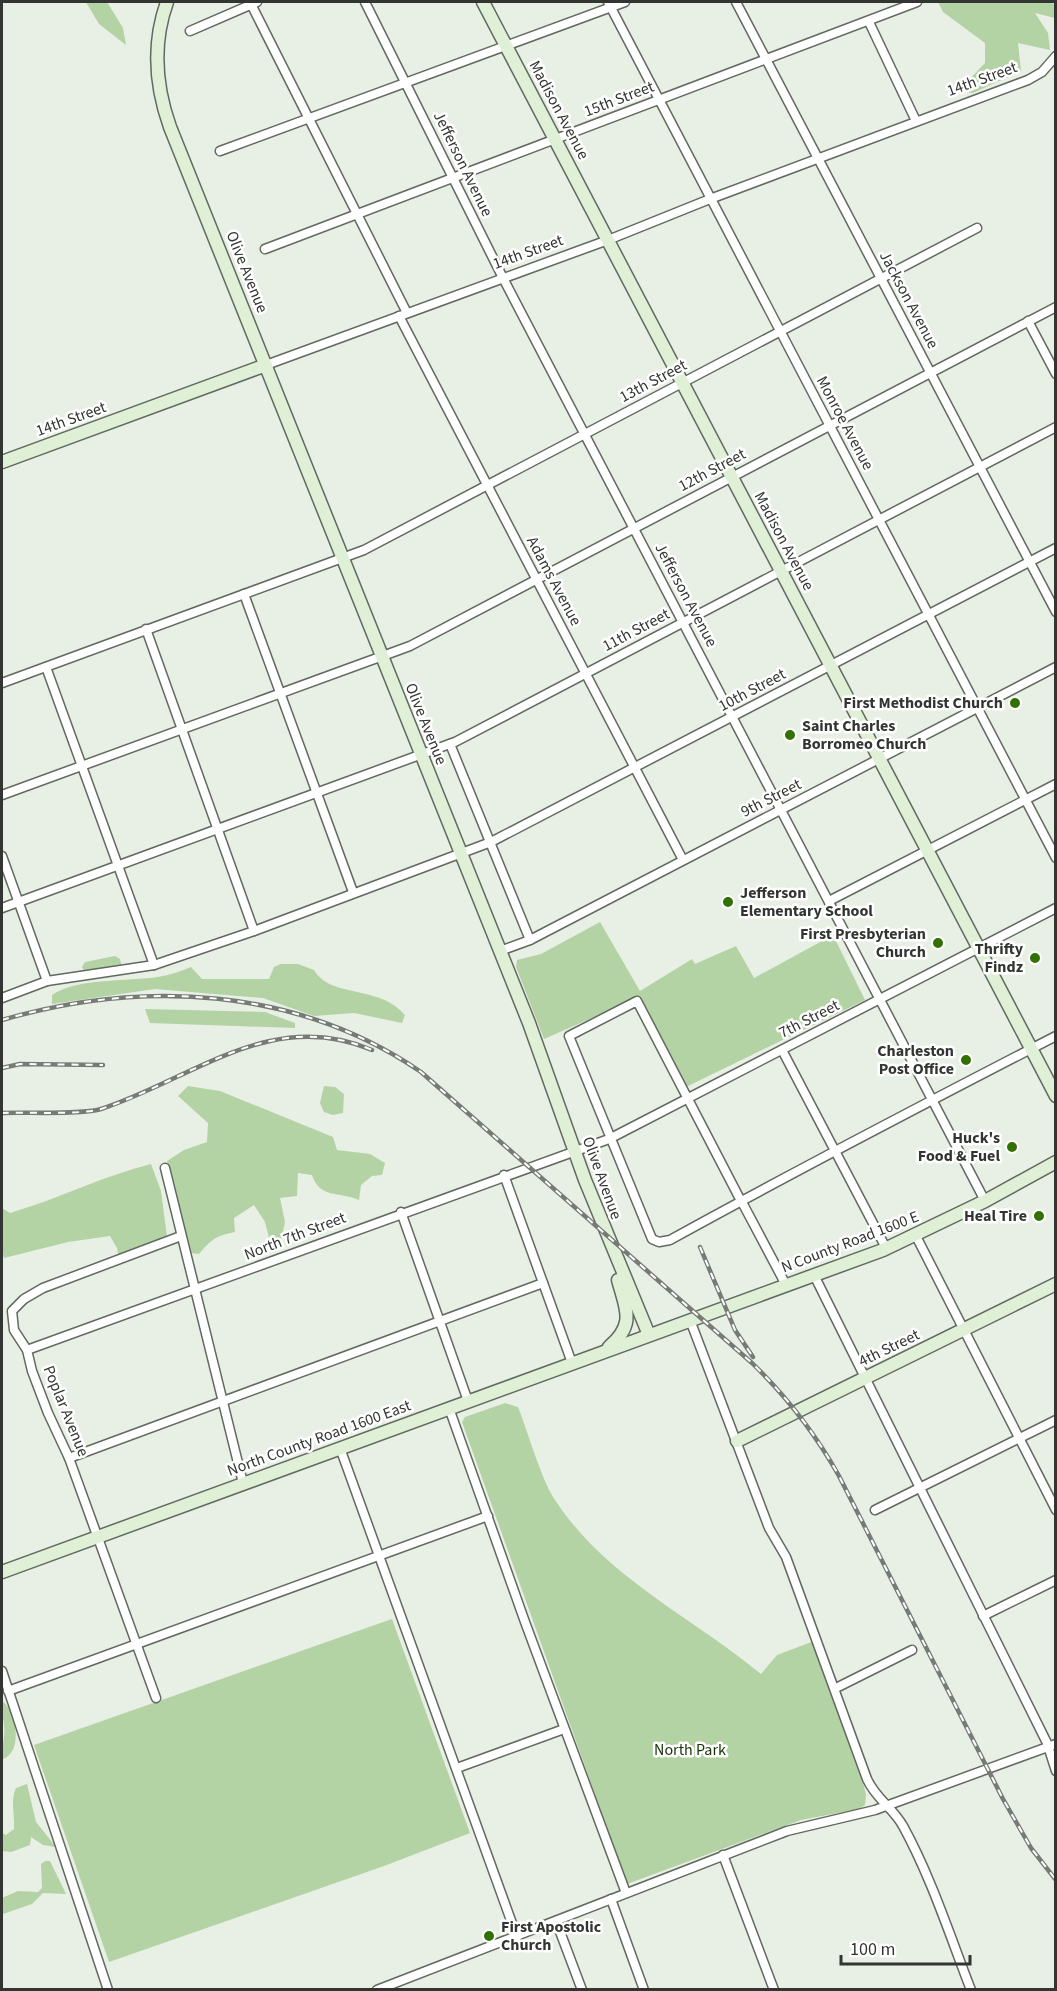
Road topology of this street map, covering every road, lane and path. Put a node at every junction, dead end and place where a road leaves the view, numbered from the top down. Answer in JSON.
{"nodes":[{"id":1,"x":167,"y":2,"type":"edge"},
{"id":2,"x":365,"y":2,"type":"edge"},
{"id":3,"x":483,"y":2,"type":"edge"},
{"id":4,"x":625,"y":2,"type":"edge"},
{"id":5,"x":736,"y":2,"type":"edge"},
{"id":6,"x":917,"y":2,"type":"edge"},
{"id":7,"x":254,"y":3,"type":"edge"},
{"id":8,"x":609,"y":4,"type":"edge"},
{"id":9,"x":869,"y":22,"type":"junction"},
{"id":10,"x":190,"y":31,"type":"dead end"},
{"id":11,"x":506,"y":44,"type":"junction"},
{"id":12,"x":1056,"y":56,"type":"edge"},
{"id":13,"x":767,"y":60,"type":"junction"},
{"id":14,"x":407,"y":84,"type":"junction"},
{"id":15,"x":658,"y":99,"type":"junction"},
{"id":16,"x":308,"y":120,"type":"junction"},
{"id":17,"x":916,"y":121,"type":"junction"},
{"id":18,"x":555,"y":140,"type":"junction"},
{"id":19,"x":220,"y":151,"type":"dead end"},
{"id":20,"x":818,"y":158,"type":"junction"},
{"id":21,"x":454,"y":179,"type":"junction"},
{"id":22,"x":710,"y":198,"type":"junction"},
{"id":23,"x":356,"y":215,"type":"junction"},
{"id":24,"x":977,"y":228,"type":"dead end"},
{"id":25,"x":608,"y":240,"type":"junction"},
{"id":26,"x":265,"y":249,"type":"dead end"},
{"id":27,"x":503,"y":278,"type":"junction"},
{"id":28,"x":881,"y":278,"type":"junction"},
{"id":29,"x":1056,"y":307,"type":"edge"},
{"id":30,"x":403,"y":315,"type":"junction"},
{"id":31,"x":1028,"y":321,"type":"junction"},
{"id":32,"x":780,"y":332,"type":"junction"},
{"id":33,"x":266,"y":365,"type":"junction"},
{"id":34,"x":931,"y":373,"type":"junction"},
{"id":35,"x":1056,"y":374,"type":"edge"},
{"id":36,"x":682,"y":383,"type":"junction"},
{"id":37,"x":830,"y":426,"type":"junction"},
{"id":38,"x":1056,"y":427,"type":"edge"},
{"id":39,"x":585,"y":434,"type":"junction"},
{"id":40,"x":2,"y":462,"type":"edge"},
{"id":41,"x":980,"y":467,"type":"junction"},
{"id":42,"x":732,"y":477,"type":"junction"},
{"id":43,"x":487,"y":485,"type":"junction"},
{"id":44,"x":879,"y":520,"type":"junction"},
{"id":45,"x":634,"y":528,"type":"junction"},
{"id":46,"x":1056,"y":548,"type":"edge"},
{"id":47,"x":343,"y":558,"type":"junction"},
{"id":48,"x":1029,"y":561,"type":"junction"},
{"id":49,"x":781,"y":571,"type":"junction"},
{"id":50,"x":537,"y":579,"type":"junction"},
{"id":51,"x":244,"y":594,"type":"junction"},
{"id":52,"x":1056,"y":612,"type":"edge"},
{"id":53,"x":928,"y":614,"type":"junction"},
{"id":54,"x":683,"y":622,"type":"junction"},
{"id":55,"x":146,"y":629,"type":"junction"},
{"id":56,"x":381,"y":656,"type":"junction"},
{"id":57,"x":830,"y":665,"type":"junction"},
{"id":58,"x":46,"y":667,"type":"junction"},
{"id":59,"x":1056,"y":667,"type":"edge"},
{"id":60,"x":586,"y":674,"type":"junction"},
{"id":61,"x":2,"y":683,"type":"edge"},
{"id":62,"x":280,"y":693,"type":"junction"},
{"id":63,"x":977,"y":708,"type":"junction"},
{"id":64,"x":733,"y":717,"type":"junction"},
{"id":65,"x":181,"y":730,"type":"junction"},
{"id":66,"x":450,"y":744,"type":"junction"},
{"id":67,"x":420,"y":755,"type":"junction"},
{"id":68,"x":879,"y":759,"type":"junction"},
{"id":69,"x":81,"y":766,"type":"junction"},
{"id":70,"x":635,"y":768,"type":"junction"},
{"id":71,"x":1056,"y":784,"type":"edge"},
{"id":72,"x":317,"y":793,"type":"junction"},
{"id":73,"x":2,"y":795,"type":"edge"},
{"id":74,"x":1025,"y":800,"type":"junction"},
{"id":75,"x":781,"y":809,"type":"junction"},
{"id":76,"x":217,"y":829,"type":"junction"},
{"id":77,"x":491,"y":842,"type":"junction"},
{"id":78,"x":927,"y":851,"type":"junction"},
{"id":79,"x":460,"y":853,"type":"junction"},
{"id":80,"x":2,"y":856,"type":"edge"},
{"id":81,"x":1056,"y":858,"type":"edge"},
{"id":82,"x":683,"y":860,"type":"junction"},
{"id":83,"x":118,"y":866,"type":"junction"},
{"id":84,"x":353,"y":892,"type":"junction"},
{"id":85,"x":18,"y":902,"type":"junction"},
{"id":86,"x":829,"y":902,"type":"junction"},
{"id":87,"x":2,"y":908,"type":"edge"},
{"id":88,"x":1056,"y":908,"type":"edge"},
{"id":89,"x":254,"y":931,"type":"junction"},
{"id":90,"x":530,"y":940,"type":"junction"},
{"id":91,"x":978,"y":948,"type":"junction"},
{"id":92,"x":500,"y":951,"type":"junction"},
{"id":93,"x":154,"y":965,"type":"junction"},
{"id":94,"x":47,"y":981,"type":"junction"},
{"id":95,"x":2,"y":998,"type":"edge"},
{"id":96,"x":880,"y":999,"type":"junction"},
{"id":97,"x":1056,"y":1036,"type":"edge"},
{"id":98,"x":1031,"y":1049,"type":"junction"},
{"id":99,"x":782,"y":1050,"type":"junction"},
{"id":100,"x":1056,"y":1096,"type":"edge"},
{"id":101,"x":688,"y":1099,"type":"junction"},
{"id":102,"x":933,"y":1100,"type":"junction"},
{"id":103,"x":609,"y":1139,"type":"junction"},
{"id":104,"x":574,"y":1149,"type":"junction"},
{"id":105,"x":835,"y":1151,"type":"junction"},
{"id":106,"x":1056,"y":1162,"type":"edge"},
{"id":107,"x":165,"y":1168,"type":"dead end"},
{"id":108,"x":504,"y":1175,"type":"junction"},
{"id":109,"x":741,"y":1201,"type":"junction"},
{"id":110,"x":985,"y":1201,"type":"junction"},
{"id":111,"x":401,"y":1212,"type":"junction"},
{"id":112,"x":181,"y":1236,"type":"junction"},
{"id":113,"x":916,"y":1236,"type":"junction"},
{"id":114,"x":886,"y":1248,"type":"junction"},
{"id":115,"x":616,"y":1258,"type":"junction"},
{"id":116,"x":814,"y":1275,"type":"junction"},
{"id":117,"x":543,"y":1283,"type":"junction"},
{"id":118,"x":1056,"y":1284,"type":"edge"},
{"id":119,"x":786,"y":1285,"type":"junction"},
{"id":120,"x":194,"y":1291,"type":"junction"},
{"id":121,"x":690,"y":1320,"type":"junction"},
{"id":122,"x":440,"y":1322,"type":"junction"},
{"id":123,"x":964,"y":1329,"type":"junction"},
{"id":124,"x":649,"y":1335,"type":"junction"},
{"id":125,"x":27,"y":1350,"type":"junction"},
{"id":126,"x":603,"y":1352,"type":"junction"},
{"id":127,"x":573,"y":1363,"type":"junction"},
{"id":128,"x":866,"y":1378,"type":"junction"},
{"id":129,"x":468,"y":1401,"type":"junction"},
{"id":130,"x":222,"y":1402,"type":"junction"},
{"id":131,"x":449,"y":1408,"type":"junction"},
{"id":132,"x":1056,"y":1420,"type":"edge"},
{"id":133,"x":1019,"y":1438,"type":"junction"},
{"id":134,"x":736,"y":1441,"type":"junction"},
{"id":135,"x":340,"y":1448,"type":"junction"},
{"id":136,"x":69,"y":1458,"type":"junction"},
{"id":137,"x":243,"y":1484,"type":"junction"},
{"id":138,"x":920,"y":1488,"type":"junction"},
{"id":139,"x":875,"y":1510,"type":"dead end"},
{"id":140,"x":1056,"y":1510,"type":"edge"},
{"id":141,"x":488,"y":1516,"type":"junction"},
{"id":142,"x":97,"y":1537,"type":"junction"},
{"id":143,"x":379,"y":1555,"type":"junction"},
{"id":144,"x":2,"y":1572,"type":"edge"},
{"id":145,"x":1056,"y":1580,"type":"edge"},
{"id":146,"x":983,"y":1616,"type":"junction"},
{"id":147,"x":136,"y":1644,"type":"junction"},
{"id":148,"x":912,"y":1650,"type":"dead end"},
{"id":149,"x":2,"y":1671,"type":"edge"},
{"id":150,"x":836,"y":1688,"type":"junction"},
{"id":151,"x":8,"y":1691,"type":"junction"},
{"id":152,"x":156,"y":1698,"type":"dead end"},
{"id":153,"x":564,"y":1729,"type":"junction"},
{"id":154,"x":1052,"y":1745,"type":"edge"},
{"id":155,"x":457,"y":1768,"type":"junction"},
{"id":156,"x":1056,"y":1771,"type":"edge"},
{"id":157,"x":885,"y":1806,"type":"junction"},
{"id":158,"x":723,"y":1855,"type":"junction"},
{"id":159,"x":626,"y":1893,"type":"junction"},
{"id":160,"x":611,"y":1899,"type":"junction"},
{"id":161,"x":556,"y":1921,"type":"junction"},
{"id":162,"x":517,"y":1937,"type":"junction"},
{"id":163,"x":108,"y":1989,"type":"edge"},
{"id":164,"x":377,"y":1989,"type":"edge"},
{"id":165,"x":582,"y":1989,"type":"edge"},
{"id":166,"x":644,"y":1989,"type":"edge"},
{"id":167,"x":774,"y":1989,"type":"edge"},
{"id":168,"x":971,"y":1989,"type":"edge"}],
"edges":[{"from":1,"to":33,"type":"street","name":"Olive Avenue"},
{"from":2,"to":14,"type":"street","name":"Jefferson Avenue"},
{"from":3,"to":11,"type":"street","name":"Madison Avenue"},
{"from":4,"to":8,"type":"street"},
{"from":5,"to":13,"type":"street","name":"Jackson Avenue"},
{"from":6,"to":9,"type":"street","name":"15th Street"},
{"from":7,"to":10,"type":"street"},
{"from":7,"to":16,"type":"street","name":"Adams Avenue"},
{"from":8,"to":11,"type":"street"},
{"from":8,"to":15,"type":"street","name":"Monroe Avenue"},
{"from":9,"to":13,"type":"street","name":"15th Street"},
{"from":9,"to":17,"type":"street"},
{"from":11,"to":14,"type":"street"},
{"from":11,"to":18,"type":"street","name":"Madison Avenue"},
{"from":12,"to":17,"type":"street","name":"14th Street"},
{"from":13,"to":15,"type":"street","name":"15th Street"},
{"from":13,"to":20,"type":"street","name":"Jackson Avenue"},
{"from":14,"to":16,"type":"street"},
{"from":14,"to":21,"type":"street","name":"Jefferson Avenue"},
{"from":15,"to":18,"type":"street","name":"15th Street"},
{"from":15,"to":22,"type":"street","name":"Monroe Avenue"},
{"from":16,"to":19,"type":"street"},
{"from":16,"to":23,"type":"street","name":"Adams Avenue"},
{"from":17,"to":20,"type":"street","name":"14th Street"},
{"from":18,"to":21,"type":"street","name":"15th Street"},
{"from":18,"to":25,"type":"street","name":"Madison Avenue"},
{"from":20,"to":22,"type":"street","name":"14th Street"},
{"from":20,"to":28,"type":"street","name":"Jackson Avenue"},
{"from":21,"to":23,"type":"street","name":"15th Street"},
{"from":21,"to":27,"type":"street","name":"Jefferson Avenue"},
{"from":22,"to":25,"type":"street","name":"14th Street"},
{"from":22,"to":32,"type":"street","name":"Monroe Avenue"},
{"from":23,"to":26,"type":"street","name":"15th Street"},
{"from":23,"to":30,"type":"street","name":"Adams Avenue"},
{"from":24,"to":28,"type":"street","name":"13th Street"},
{"from":25,"to":27,"type":"street","name":"14th Street"},
{"from":25,"to":36,"type":"street","name":"Madison Avenue"},
{"from":27,"to":30,"type":"street","name":"14th Street"},
{"from":27,"to":39,"type":"street","name":"Jefferson Avenue"},
{"from":28,"to":32,"type":"street","name":"13th Street"},
{"from":28,"to":34,"type":"street","name":"Jackson Avenue"},
{"from":29,"to":31,"type":"street","name":"12th Street"},
{"from":30,"to":33,"type":"street","name":"14th Street"},
{"from":30,"to":43,"type":"street","name":"Adams Avenue"},
{"from":31,"to":34,"type":"street","name":"12th Street"},
{"from":31,"to":35,"type":"street"},
{"from":32,"to":36,"type":"street","name":"13th Street"},
{"from":32,"to":37,"type":"street","name":"Monroe Avenue"},
{"from":33,"to":40,"type":"street","name":"14th Street"},
{"from":33,"to":47,"type":"street","name":"Olive Avenue"},
{"from":34,"to":37,"type":"street","name":"12th Street"},
{"from":34,"to":41,"type":"street","name":"Jackson Avenue"},
{"from":36,"to":39,"type":"street","name":"13th Street"},
{"from":36,"to":42,"type":"street","name":"Madison Avenue"},
{"from":37,"to":42,"type":"street","name":"12th Street"},
{"from":37,"to":44,"type":"street","name":"Monroe Avenue"},
{"from":38,"to":41,"type":"street","name":"11th Street"},
{"from":39,"to":43,"type":"street","name":"13th Street"},
{"from":39,"to":45,"type":"street","name":"Jefferson Avenue"},
{"from":41,"to":44,"type":"street","name":"11th Street"},
{"from":41,"to":48,"type":"street","name":"Jackson Avenue"},
{"from":42,"to":45,"type":"street","name":"12th Street"},
{"from":42,"to":49,"type":"street","name":"Madison Avenue"},
{"from":43,"to":47,"type":"street","name":"13th Street"},
{"from":43,"to":50,"type":"street","name":"Adams Avenue"},
{"from":44,"to":49,"type":"street","name":"11th Street"},
{"from":44,"to":53,"type":"street","name":"Monroe Avenue"},
{"from":45,"to":50,"type":"street","name":"12th Street"},
{"from":45,"to":54,"type":"street","name":"Jefferson Avenue"},
{"from":46,"to":48,"type":"street","name":"10th Street"},
{"from":47,"to":51,"type":"street","name":"13th Street"},
{"from":47,"to":56,"type":"street","name":"Olive Avenue"},
{"from":48,"to":52,"type":"street","name":"Jackson Avenue"},
{"from":48,"to":53,"type":"street","name":"10th Street"},
{"from":49,"to":54,"type":"street","name":"11th Street"},
{"from":49,"to":57,"type":"street","name":"Madison Avenue"},
{"from":50,"to":56,"type":"street","name":"12th Street"},
{"from":50,"to":60,"type":"street","name":"Adams Avenue"},
{"from":51,"to":55,"type":"street","name":"13th Street"},
{"from":51,"to":62,"type":"street"},
{"from":53,"to":57,"type":"street","name":"10th Street"},
{"from":53,"to":63,"type":"street","name":"Monroe Avenue"},
{"from":54,"to":60,"type":"street","name":"11th Street"},
{"from":54,"to":64,"type":"street","name":"Jefferson Avenue"},
{"from":55,"to":58,"type":"street","name":"13th Street"},
{"from":55,"to":65,"type":"street"},
{"from":56,"to":62,"type":"street","name":"12th Street"},
{"from":56,"to":67,"type":"street","name":"Olive Avenue"},
{"from":57,"to":64,"type":"street","name":"10th Street"},
{"from":57,"to":68,"type":"street","name":"Madison Avenue"},
{"from":58,"to":61,"type":"street","name":"13th Street"},
{"from":58,"to":69,"type":"street"},
{"from":59,"to":63,"type":"street","name":"9th Street"},
{"from":60,"to":66,"type":"street","name":"11th Street"},
{"from":60,"to":70,"type":"street","name":"Adams Avenue"},
{"from":62,"to":65,"type":"street","name":"12th Street"},
{"from":62,"to":72,"type":"street"},
{"from":63,"to":68,"type":"street","name":"9th Street"},
{"from":63,"to":74,"type":"street","name":"Monroe Avenue"},
{"from":64,"to":70,"type":"street","name":"10th Street"},
{"from":64,"to":75,"type":"street","name":"Jefferson Avenue"},
{"from":65,"to":69,"type":"street","name":"12th Street"},
{"from":65,"to":76,"type":"street"},
{"from":66,"to":67,"type":"street","name":"11th Street"},
{"from":66,"to":77,"type":"street"},
{"from":67,"to":72,"type":"street","name":"11th Street"},
{"from":67,"to":79,"type":"street","name":"Olive Avenue"},
{"from":68,"to":75,"type":"street","name":"9th Street"},
{"from":68,"to":78,"type":"street","name":"Madison Avenue"},
{"from":69,"to":73,"type":"street","name":"12th Street"},
{"from":69,"to":83,"type":"street"},
{"from":70,"to":77,"type":"street","name":"10th Street"},
{"from":70,"to":82,"type":"street","name":"Adams Avenue"},
{"from":71,"to":74,"type":"street"},
{"from":72,"to":76,"type":"street","name":"11th Street"},
{"from":72,"to":84,"type":"street"},
{"from":74,"to":78,"type":"street"},
{"from":74,"to":81,"type":"street","name":"Monroe Avenue"},
{"from":75,"to":82,"type":"street","name":"9th Street"},
{"from":75,"to":86,"type":"street","name":"Jefferson Avenue"},
{"from":76,"to":83,"type":"street","name":"11th Street"},
{"from":76,"to":89,"type":"street"},
{"from":77,"to":79,"type":"street","name":"10th Street"},
{"from":77,"to":90,"type":"street"},
{"from":78,"to":86,"type":"street"},
{"from":78,"to":91,"type":"street","name":"Madison Avenue"},
{"from":79,"to":84,"type":"street","name":"10th Street"},
{"from":79,"to":92,"type":"street","name":"Olive Avenue"},
{"from":80,"to":85,"type":"street"},
{"from":82,"to":90,"type":"street","name":"9th Street"},
{"from":83,"to":85,"type":"street","name":"11th Street"},
{"from":83,"to":93,"type":"street"},
{"from":84,"to":89,"type":"street","name":"10th Street"},
{"from":85,"to":87,"type":"street","name":"11th Street"},
{"from":85,"to":94,"type":"street"},
{"from":86,"to":96,"type":"street","name":"Jefferson Avenue"},
{"from":88,"to":91,"type":"street","name":"7th Street"},
{"from":89,"to":93,"type":"street","name":"10th Street"},
{"from":90,"to":92,"type":"street","name":"9th Street"},
{"from":91,"to":96,"type":"street","name":"7th Street"},
{"from":91,"to":98,"type":"street","name":"Madison Avenue"},
{"from":92,"to":104,"type":"street","name":"Olive Avenue"},
{"from":93,"to":94,"type":"street","name":"10th Street"},
{"from":94,"to":95,"type":"street","name":"10th Street"},
{"from":96,"to":99,"type":"street","name":"7th Street"},
{"from":96,"to":102,"type":"street","name":"Jefferson Avenue"},
{"from":97,"to":98,"type":"street"},
{"from":98,"to":100,"type":"street","name":"Madison Avenue"},
{"from":98,"to":102,"type":"street"},
{"from":99,"to":101,"type":"street","name":"7th Street"},
{"from":99,"to":105,"type":"street"},
{"from":101,"to":103,"type":"street","name":"7th Street"},
{"from":101,"to":103,"type":"street"},
{"from":101,"to":109,"type":"street"},
{"from":102,"to":105,"type":"street"},
{"from":102,"to":110,"type":"street","name":"Jefferson Avenue"},
{"from":103,"to":104,"type":"street","name":"7th Street"},
{"from":103,"to":109,"type":"street"},
{"from":104,"to":108,"type":"street","name":"North 7th Street"},
{"from":104,"to":115,"type":"street","name":"Olive Avenue"},
{"from":105,"to":109,"type":"street"},
{"from":105,"to":114,"type":"street"},
{"from":106,"to":110,"type":"street","name":"N County Road 1600 E"},
{"from":107,"to":112,"type":"street"},
{"from":108,"to":111,"type":"street","name":"North 7th Street"},
{"from":108,"to":117,"type":"street"},
{"from":109,"to":119,"type":"street"},
{"from":110,"to":113,"type":"street","name":"N County Road 1600 E"},
{"from":111,"to":120,"type":"street","name":"North 7th Street"},
{"from":111,"to":122,"type":"street"},
{"from":112,"to":120,"type":"street"},
{"from":112,"to":125,"type":"street","name":"Poplar Avenue"},
{"from":113,"to":114,"type":"street","name":"N County Road 1600 E"},
{"from":113,"to":123,"type":"street"},
{"from":114,"to":116,"type":"street","name":"N County Road 1600 E"},
{"from":115,"to":124,"type":"street","name":"Olive Avenue"},
{"from":115,"to":126,"type":"street"},
{"from":116,"to":119,"type":"street","name":"N County Road 1600 E"},
{"from":116,"to":128,"type":"street"},
{"from":117,"to":122,"type":"street"},
{"from":117,"to":127,"type":"street"},
{"from":118,"to":123,"type":"street","name":"4th Street"},
{"from":119,"to":121,"type":"street","name":"N County Road 1600 E"},
{"from":120,"to":125,"type":"street","name":"North 7th Street"},
{"from":120,"to":130,"type":"street"},
{"from":121,"to":124,"type":"street","name":"N County Road 1600 E"},
{"from":121,"to":134,"type":"street"},
{"from":122,"to":129,"type":"street"},
{"from":122,"to":130,"type":"street"},
{"from":123,"to":128,"type":"street","name":"4th Street"},
{"from":123,"to":133,"type":"street"},
{"from":124,"to":126,"type":"street","name":"North County Road 1600 East"},
{"from":125,"to":136,"type":"street","name":"Poplar Avenue"},
{"from":126,"to":127,"type":"street","name":"North County Road 1600 East"},
{"from":127,"to":129,"type":"street","name":"North County Road 1600 East"},
{"from":128,"to":134,"type":"street","name":"4th Street"},
{"from":128,"to":138,"type":"street"},
{"from":129,"to":131,"type":"street","name":"North County Road 1600 East"},
{"from":130,"to":136,"type":"street"},
{"from":130,"to":137,"type":"street"},
{"from":131,"to":135,"type":"street","name":"North County Road 1600 East"},
{"from":131,"to":141,"type":"street"},
{"from":132,"to":133,"type":"street"},
{"from":133,"to":138,"type":"street"},
{"from":133,"to":140,"type":"street"},
{"from":134,"to":150,"type":"street"},
{"from":135,"to":137,"type":"street","name":"North County Road 1600 East"},
{"from":135,"to":143,"type":"street"},
{"from":136,"to":142,"type":"street","name":"Poplar Avenue"},
{"from":137,"to":142,"type":"street","name":"North County Road 1600 East"},
{"from":138,"to":139,"type":"street"},
{"from":138,"to":146,"type":"street"},
{"from":141,"to":143,"type":"street"},
{"from":141,"to":153,"type":"street"},
{"from":142,"to":144,"type":"street","name":"North County Road 1600 East"},
{"from":142,"to":147,"type":"street","name":"Poplar Avenue"},
{"from":143,"to":147,"type":"street"},
{"from":143,"to":155,"type":"street"},
{"from":145,"to":146,"type":"street"},
{"from":146,"to":154,"type":"street"},
{"from":147,"to":151,"type":"street"},
{"from":147,"to":152,"type":"street","name":"Poplar Avenue"},
{"from":148,"to":150,"type":"street"},
{"from":149,"to":151,"type":"street"},
{"from":150,"to":157,"type":"street"},
{"from":151,"to":163,"type":"street"},
{"from":153,"to":155,"type":"street"},
{"from":153,"to":159,"type":"street"},
{"from":154,"to":156,"type":"street"},
{"from":154,"to":157,"type":"street"},
{"from":155,"to":162,"type":"street"},
{"from":157,"to":158,"type":"street"},
{"from":157,"to":168,"type":"street"},
{"from":158,"to":159,"type":"street"},
{"from":158,"to":167,"type":"street"},
{"from":159,"to":160,"type":"street"},
{"from":160,"to":161,"type":"street"},
{"from":160,"to":166,"type":"street"},
{"from":161,"to":162,"type":"street"},
{"from":161,"to":165,"type":"street"},
{"from":162,"to":164,"type":"street"}]}
